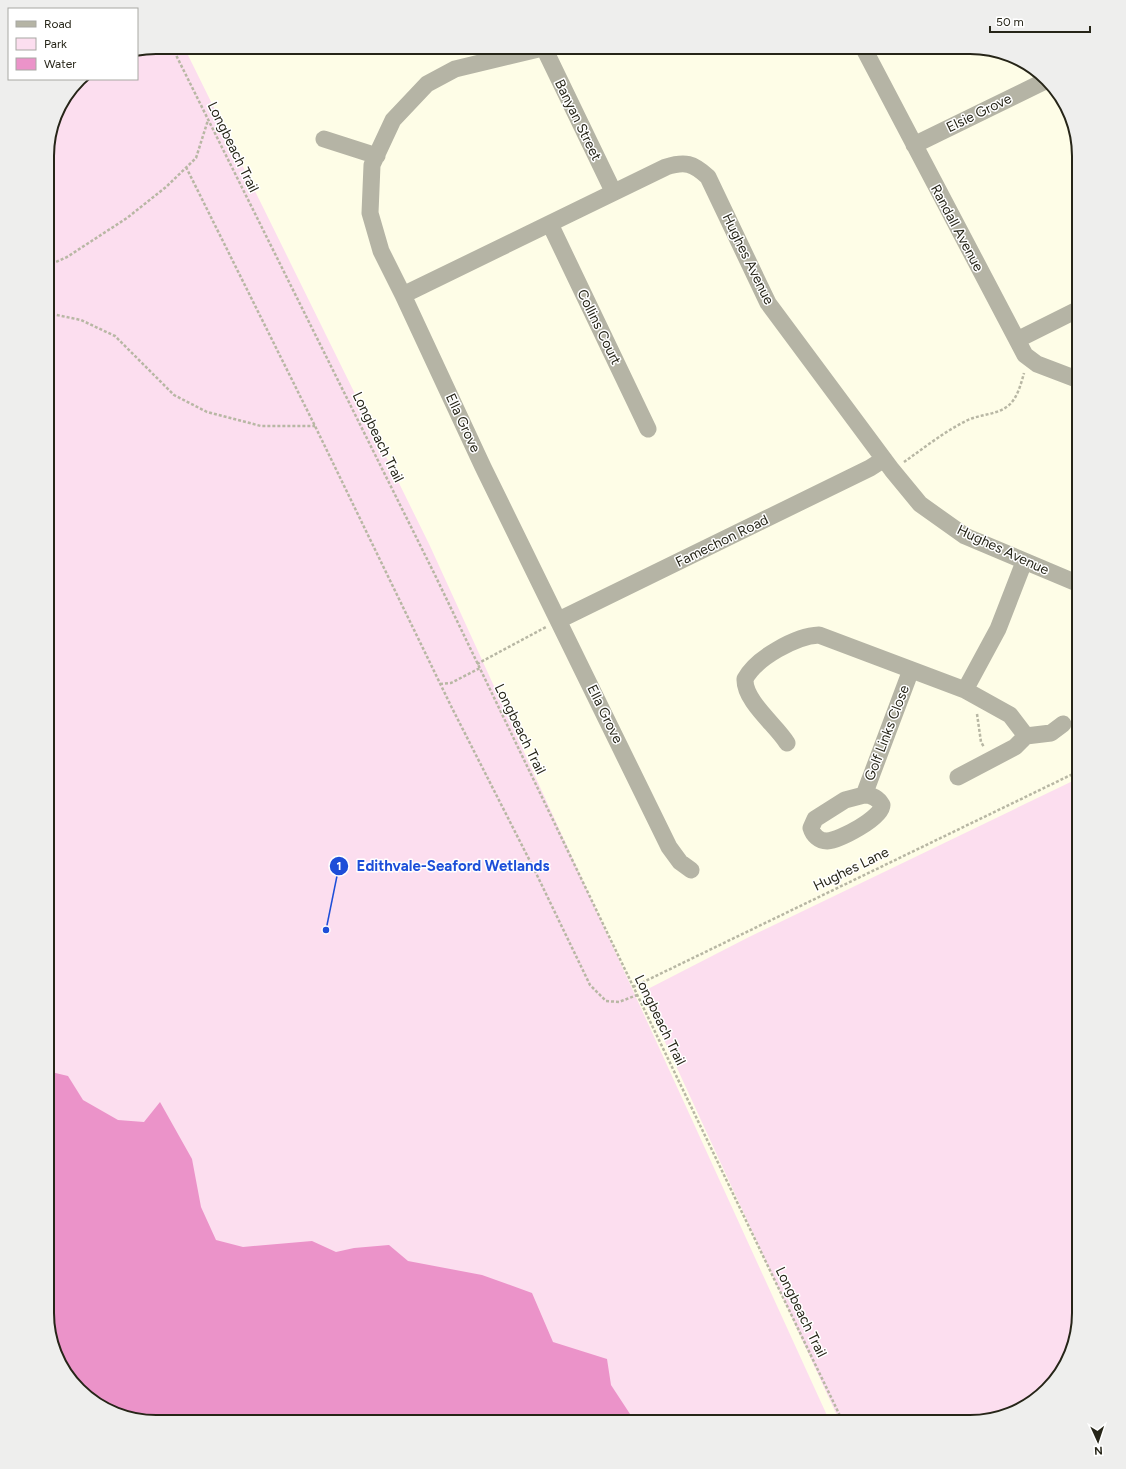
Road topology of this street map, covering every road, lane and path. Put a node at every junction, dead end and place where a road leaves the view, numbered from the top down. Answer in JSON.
{"nodes":[{"id":1,"x":175,"y":54,"type":"edge"},
{"id":2,"x":520,"y":54,"type":"edge"},
{"id":3,"x":549,"y":54,"type":"edge"},
{"id":4,"x":867,"y":54,"type":"edge"},
{"id":5,"x":1041,"y":83,"type":"edge"},
{"id":6,"x":208,"y":120,"type":"junction"},
{"id":7,"x":324,"y":138,"type":"dead end"},
{"id":8,"x":914,"y":145,"type":"junction"},
{"id":9,"x":376,"y":156,"type":"junction"},
{"id":10,"x":186,"y":167,"type":"junction"},
{"id":11,"x":613,"y":191,"type":"junction"},
{"id":12,"x":550,"y":224,"type":"junction"},
{"id":13,"x":54,"y":263,"type":"edge"},
{"id":14,"x":403,"y":295,"type":"junction"},
{"id":15,"x":1072,"y":312,"type":"edge"},
{"id":16,"x":54,"y":314,"type":"edge"},
{"id":17,"x":1017,"y":340,"type":"junction"},
{"id":18,"x":1024,"y":373,"type":"dead end"},
{"id":19,"x":1072,"y":377,"type":"edge"},
{"id":20,"x":315,"y":426,"type":"junction"},
{"id":21,"x":648,"y":429,"type":"dead end"},
{"id":22,"x":888,"y":465,"type":"junction"},
{"id":23,"x":1024,"y":562,"type":"junction"},
{"id":24,"x":1072,"y":581,"type":"edge"},
{"id":25,"x":559,"y":620,"type":"junction"},
{"id":26,"x":477,"y":664,"type":"junction"},
{"id":27,"x":480,"y":668,"type":"junction"},
{"id":28,"x":911,"y":670,"type":"junction"},
{"id":29,"x":440,"y":684,"type":"junction"},
{"id":30,"x":965,"y":690,"type":"junction"},
{"id":31,"x":982,"y":699,"type":"junction"},
{"id":32,"x":1063,"y":724,"type":"dead end"},
{"id":33,"x":1026,"y":736,"type":"junction"},
{"id":34,"x":787,"y":743,"type":"dead end"},
{"id":35,"x":992,"y":759,"type":"junction"},
{"id":36,"x":1072,"y":774,"type":"edge"},
{"id":37,"x":958,"y":777,"type":"dead end"},
{"id":38,"x":864,"y":795,"type":"dead end"},
{"id":39,"x":691,"y":870,"type":"dead end"},
{"id":40,"x":633,"y":987,"type":"junction"},
{"id":41,"x":637,"y":995,"type":"junction"},
{"id":42,"x":840,"y":1415,"type":"edge"}],
"edges":[{"from":1,"to":6,"type":"path","name":"Longbeach Trail"},
{"from":2,"to":9,"type":"street","name":"Ella Grove"},
{"from":3,"to":11,"type":"street","name":"Banyan Street"},
{"from":4,"to":8,"type":"street","name":"Randall Avenue"},
{"from":5,"to":8,"type":"street","name":"Elsie Grove"},
{"from":6,"to":10,"type":"path"},
{"from":6,"to":26,"type":"path","name":"Longbeach Trail"},
{"from":7,"to":9,"type":"street"},
{"from":8,"to":17,"type":"street","name":"Randall Avenue"},
{"from":9,"to":14,"type":"street","name":"Ella Grove"},
{"from":10,"to":13,"type":"path"},
{"from":10,"to":20,"type":"path"},
{"from":11,"to":12,"type":"street","name":"Hughes Avenue"},
{"from":11,"to":22,"type":"street","name":"Hughes Avenue"},
{"from":12,"to":14,"type":"street","name":"Hughes Avenue"},
{"from":12,"to":21,"type":"street","name":"Collins Court"},
{"from":14,"to":25,"type":"street","name":"Ella Grove"},
{"from":15,"to":17,"type":"street"},
{"from":16,"to":20,"type":"path"},
{"from":17,"to":19,"type":"street","name":"Randall Avenue"},
{"from":18,"to":22,"type":"path"},
{"from":20,"to":29,"type":"path"},
{"from":22,"to":23,"type":"street","name":"Hughes Avenue"},
{"from":22,"to":25,"type":"street","name":"Famechon Road"},
{"from":23,"to":24,"type":"street","name":"Hughes Avenue"},
{"from":23,"to":30,"type":"street"},
{"from":25,"to":26,"type":"path"},
{"from":25,"to":39,"type":"street","name":"Ella Grove"},
{"from":26,"to":27,"type":"path","name":"Longbeach Trail"},
{"from":27,"to":29,"type":"path"},
{"from":27,"to":40,"type":"path","name":"Longbeach Trail"},
{"from":28,"to":30,"type":"street","name":"Golf Links Close"},
{"from":28,"to":34,"type":"street","name":"Golf Links Close"},
{"from":28,"to":38,"type":"street","name":"Golf Links Close"},
{"from":29,"to":41,"type":"path"},
{"from":30,"to":31,"type":"street","name":"Golf Links Close"},
{"from":31,"to":33,"type":"street","name":"Golf Links Close"},
{"from":31,"to":35,"type":"path"},
{"from":32,"to":33,"type":"street"},
{"from":33,"to":35,"type":"street"},
{"from":35,"to":37,"type":"street"},
{"from":36,"to":40,"type":"path","name":"Hughes Lane"},
{"from":40,"to":41,"type":"path","name":"Longbeach Trail"},
{"from":41,"to":42,"type":"path","name":"Longbeach Trail"}]}
